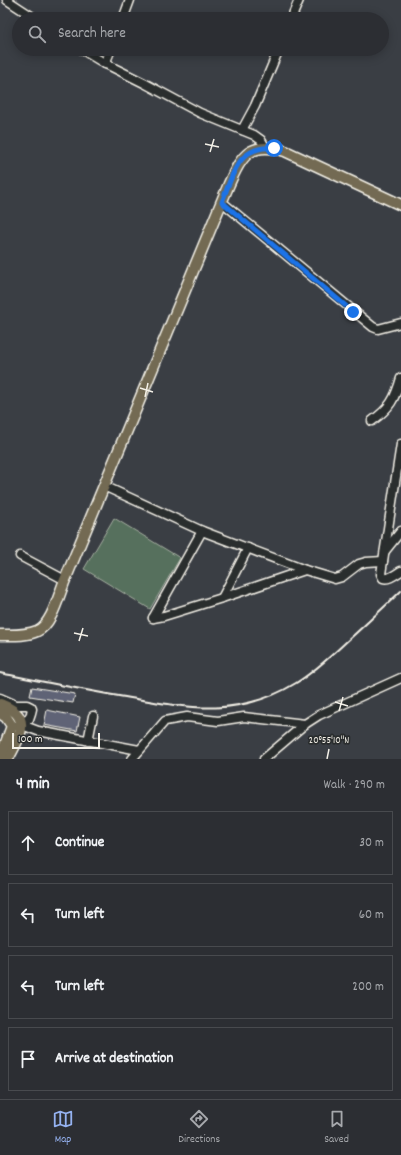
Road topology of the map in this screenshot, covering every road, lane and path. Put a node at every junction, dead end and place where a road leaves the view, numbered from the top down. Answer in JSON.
{"nodes":[{"id":1,"x":7,"y":0,"type":"edge"},
{"id":2,"x":130,"y":0,"type":"edge"},
{"id":3,"x":299,"y":0,"type":"edge"},
{"id":4,"x":25,"y":12,"type":"edge"},
{"id":5,"x":126,"y":12,"type":"edge"},
{"id":6,"x":294,"y":12,"type":"edge"},
{"id":7,"x":92,"y":56,"type":"edge"},
{"id":8,"x":108,"y":56,"type":"edge"},
{"id":9,"x":276,"y":56,"type":"edge"},
{"id":10,"x":105,"y":64,"type":"junction"},
{"id":11,"x":242,"y":130,"type":"junction"},
{"id":12,"x":265,"y":147,"type":"junction"},
{"id":13,"x":222,"y":202,"type":"junction"},
{"id":14,"x":401,"y":204,"type":"edge"},
{"id":15,"x":401,"y":324,"type":"edge"},
{"id":16,"x":401,"y":378,"type":"edge"},
{"id":17,"x":372,"y":421,"type":"dead end"},
{"id":18,"x":401,"y":444,"type":"edge"},
{"id":19,"x":104,"y":486,"type":"junction"},
{"id":20,"x":202,"y":531,"type":"junction"},
{"id":21,"x":401,"y":531,"type":"edge"},
{"id":22,"x":248,"y":548,"type":"junction"},
{"id":23,"x":384,"y":551,"type":"junction"},
{"id":24,"x":20,"y":556,"type":"dead end"},
{"id":25,"x":383,"y":561,"type":"junction"},
{"id":26,"x":305,"y":570,"type":"junction"},
{"id":27,"x":401,"y":571,"type":"edge"},
{"id":28,"x":65,"y":580,"type":"junction"},
{"id":29,"x":222,"y":598,"type":"junction"},
{"id":30,"x":0,"y":635,"type":"edge"},
{"id":31,"x":401,"y":678,"type":"edge"},
{"id":32,"x":0,"y":698,"type":"edge"},
{"id":33,"x":0,"y":704,"type":"edge"},
{"id":34,"x":0,"y":713,"type":"edge"},
{"id":35,"x":93,"y":716,"type":"dead end"},
{"id":36,"x":19,"y":724,"type":"junction"},
{"id":37,"x":305,"y":724,"type":"junction"},
{"id":38,"x":88,"y":741,"type":"junction"},
{"id":39,"x":139,"y":750,"type":"junction"},
{"id":40,"x":0,"y":759,"type":"edge"},
{"id":41,"x":8,"y":759,"type":"edge"},
{"id":42,"x":132,"y":759,"type":"edge"},
{"id":43,"x":264,"y":759,"type":"edge"}],
"edges":[{"from":1,"to":4,"type":"street"},
{"from":2,"to":5,"type":"street"},
{"from":3,"to":6,"type":"street"},
{"from":7,"to":10,"type":"street"},
{"from":8,"to":10,"type":"street"},
{"from":9,"to":11,"type":"street"},
{"from":10,"to":11,"type":"street"},
{"from":11,"to":12,"type":"street"},
{"from":12,"to":13,"type":"main road"},
{"from":12,"to":14,"type":"main road"},
{"from":13,"to":15,"type":"street"},
{"from":13,"to":19,"type":"main road"},
{"from":16,"to":17,"type":"street"},
{"from":18,"to":23,"type":"street"},
{"from":19,"to":20,"type":"street"},
{"from":19,"to":28,"type":"main road"},
{"from":20,"to":22,"type":"street"},
{"from":20,"to":29,"type":"street"},
{"from":21,"to":23,"type":"street"},
{"from":22,"to":26,"type":"street"},
{"from":22,"to":29,"type":"street"},
{"from":23,"to":25,"type":"street"},
{"from":24,"to":28,"type":"street"},
{"from":25,"to":26,"type":"street"},
{"from":25,"to":27,"type":"street"},
{"from":26,"to":29,"type":"street"},
{"from":28,"to":30,"type":"main road"},
{"from":31,"to":37,"type":"street"},
{"from":32,"to":36,"type":"street"},
{"from":33,"to":36,"type":"main road"},
{"from":34,"to":36,"type":"main road"},
{"from":35,"to":38,"type":"street"},
{"from":36,"to":38,"type":"street"},
{"from":36,"to":40,"type":"main road"},
{"from":36,"to":41,"type":"main road"},
{"from":37,"to":39,"type":"street"},
{"from":37,"to":43,"type":"street"},
{"from":38,"to":39,"type":"street"},
{"from":39,"to":42,"type":"street"}]}
